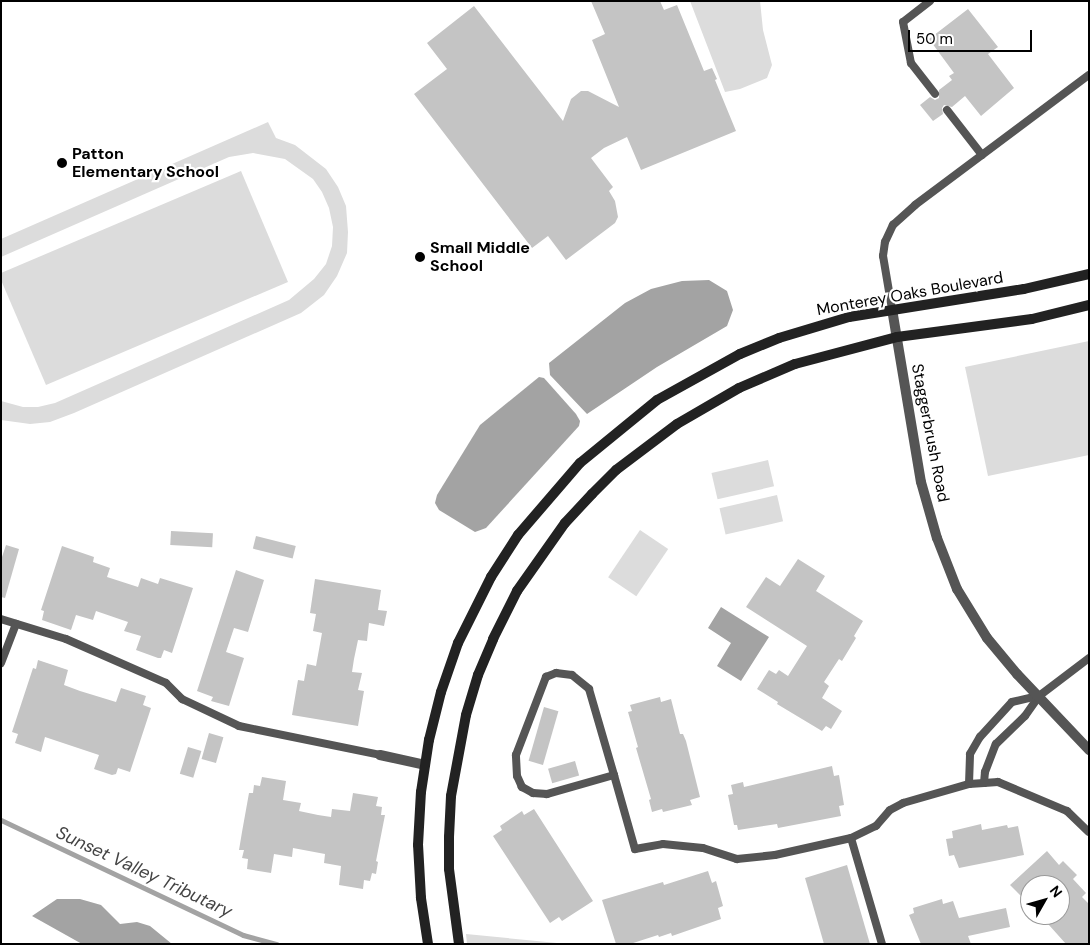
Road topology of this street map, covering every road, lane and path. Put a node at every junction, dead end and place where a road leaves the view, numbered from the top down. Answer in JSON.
{"nodes":[{"id":1,"x":930,"y":1,"type":"edge"},
{"id":2,"x":1089,"y":75,"type":"edge"},
{"id":3,"x":935,"y":94,"type":"dead end"},
{"id":4,"x":947,"y":110,"type":"dead end"},
{"id":5,"x":982,"y":155,"type":"junction"},
{"id":6,"x":1089,"y":274,"type":"edge"},
{"id":7,"x":1089,"y":305,"type":"edge"},
{"id":8,"x":892,"y":309,"type":"junction"},
{"id":9,"x":897,"y":337,"type":"junction"},
{"id":10,"x":1,"y":619,"type":"edge"},
{"id":11,"x":16,"y":624,"type":"junction"},
{"id":12,"x":1089,"y":658,"type":"edge"},
{"id":13,"x":1,"y":663,"type":"edge"},
{"id":14,"x":1039,"y":696,"type":"junction"},
{"id":15,"x":1089,"y":750,"type":"edge"},
{"id":16,"x":380,"y":755,"type":"joint"},
{"id":17,"x":425,"y":764,"type":"junction"},
{"id":18,"x":614,"y":775,"type":"junction"},
{"id":19,"x":984,"y":783,"type":"junction"},
{"id":20,"x":969,"y":784,"type":"junction"},
{"id":21,"x":1089,"y":832,"type":"edge"},
{"id":22,"x":851,"y":838,"type":"junction"},
{"id":23,"x":428,"y":944,"type":"edge"},
{"id":24,"x":459,"y":944,"type":"edge"},
{"id":25,"x":882,"y":944,"type":"edge"}],
"edges":[{"from":1,"to":3,"type":"lane"},
{"from":2,"to":5,"type":"lane"},
{"from":4,"to":5,"type":"lane"},
{"from":5,"to":8,"type":"lane"},
{"from":6,"to":8,"type":"street","name":"Monterey Oaks Boulevard"},
{"from":7,"to":9,"type":"street"},
{"from":8,"to":9,"type":"street","name":"Staggerbrush Road"},
{"from":8,"to":17,"type":"street","name":"Monterey Oaks Boulevard"},
{"from":9,"to":14,"type":"street","name":"Staggerbrush Road"},
{"from":9,"to":24,"type":"street"},
{"from":10,"to":11,"type":"lane"},
{"from":11,"to":13,"type":"lane"},
{"from":11,"to":16,"type":"lane"},
{"from":12,"to":14,"type":"lane"},
{"from":14,"to":15,"type":"street","name":"Staggerbrush Road"},
{"from":14,"to":19,"type":"lane"},
{"from":14,"to":20,"type":"lane"},
{"from":16,"to":17,"type":"street"},
{"from":17,"to":23,"type":"street","name":"Monterey Oaks Boulevard"},
{"from":18,"to":18,"type":"lane"},
{"from":18,"to":22,"type":"lane"},
{"from":19,"to":20,"type":"lane"},
{"from":19,"to":21,"type":"lane"},
{"from":20,"to":22,"type":"lane"},
{"from":22,"to":25,"type":"lane"}]}
